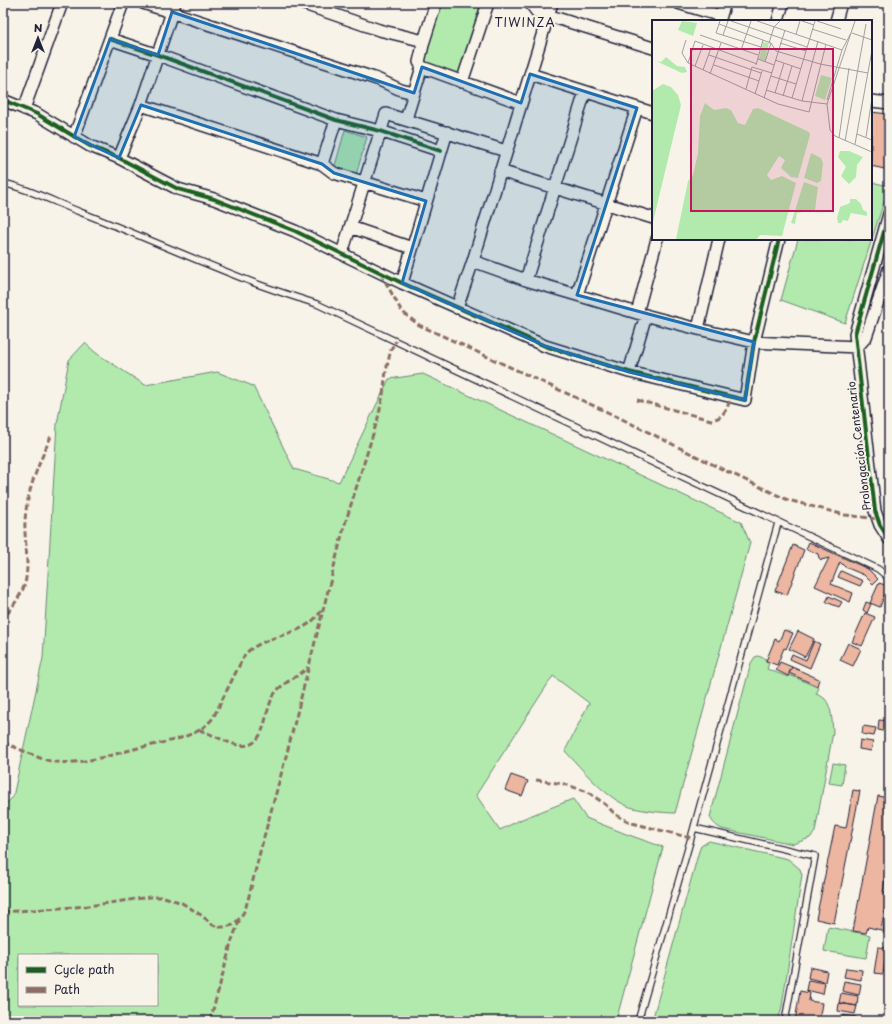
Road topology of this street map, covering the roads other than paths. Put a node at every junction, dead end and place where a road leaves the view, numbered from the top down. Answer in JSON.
{"nodes":[{"id":1,"x":62,"y":3,"type":"edge"},
{"id":2,"x":123,"y":3,"type":"edge"},
{"id":3,"x":143,"y":3,"type":"edge"},
{"id":4,"x":301,"y":3,"type":"edge"},
{"id":5,"x":436,"y":3,"type":"edge"},
{"id":6,"x":488,"y":3,"type":"edge"},
{"id":7,"x":530,"y":3,"type":"edge"},
{"id":8,"x":552,"y":3,"type":"edge"},
{"id":9,"x":678,"y":3,"type":"edge"},
{"id":10,"x":725,"y":3,"type":"edge"},
{"id":11,"x":783,"y":3,"type":"edge"},
{"id":12,"x":841,"y":3,"type":"edge"},
{"id":13,"x":314,"y":5,"type":"edge"},
{"id":14,"x":173,"y":7,"type":"edge"},
{"id":15,"x":549,"y":15,"type":"junction"},
{"id":16,"x":720,"y":19,"type":"edge"},
{"id":17,"x":778,"y":20,"type":"edge"},
{"id":18,"x":836,"y":20,"type":"edge"},
{"id":19,"x":110,"y":39,"type":"junction"},
{"id":20,"x":424,"y":41,"type":"junction"},
{"id":21,"x":652,"y":48,"type":"edge"},
{"id":22,"x":158,"y":55,"type":"junction"},
{"id":23,"x":422,"y":67,"type":"junction"},
{"id":24,"x":530,"y":74,"type":"junction"},
{"id":25,"x":462,"y":82,"type":"junction"},
{"id":26,"x":585,"y":92,"type":"junction"},
{"id":27,"x":414,"y":94,"type":"junction"},
{"id":28,"x":3,"y":100,"type":"edge"},
{"id":29,"x":872,"y":101,"type":"edge"},
{"id":30,"x":521,"y":103,"type":"junction"},
{"id":31,"x":889,"y":103,"type":"edge"},
{"id":32,"x":140,"y":105,"type":"junction"},
{"id":33,"x":24,"y":108,"type":"junction"},
{"id":34,"x":637,"y":108,"type":"junction"},
{"id":35,"x":652,"y":113,"type":"edge"},
{"id":36,"x":406,"y":119,"type":"junction"},
{"id":37,"x":336,"y":120,"type":"junction"},
{"id":38,"x":380,"y":131,"type":"junction"},
{"id":39,"x":447,"y":132,"type":"junction"},
{"id":40,"x":74,"y":137,"type":"junction"},
{"id":41,"x":441,"y":151,"type":"junction"},
{"id":42,"x":506,"y":151,"type":"junction"},
{"id":43,"x":119,"y":158,"type":"junction"},
{"id":44,"x":322,"y":164,"type":"junction"},
{"id":45,"x":500,"y":171,"type":"junction"},
{"id":46,"x":365,"y":182,"type":"junction"},
{"id":47,"x":3,"y":183,"type":"edge"},
{"id":48,"x":556,"y":188,"type":"junction"},
{"id":49,"x":426,"y":201,"type":"junction"},
{"id":50,"x":607,"y":204,"type":"junction"},
{"id":51,"x":889,"y":214,"type":"edge"},
{"id":52,"x":652,"y":218,"type":"edge"},
{"id":53,"x":350,"y":227,"type":"junction"},
{"id":54,"x":657,"y":240,"type":"edge"},
{"id":55,"x":719,"y":240,"type":"edge"},
{"id":56,"x":779,"y":240,"type":"edge"},
{"id":57,"x":412,"y":248,"type":"junction"},
{"id":58,"x":342,"y":253,"type":"junction"},
{"id":59,"x":473,"y":261,"type":"junction"},
{"id":60,"x":889,"y":269,"type":"edge"},
{"id":61,"x":526,"y":280,"type":"junction"},
{"id":62,"x":402,"y":282,"type":"junction"},
{"id":63,"x":577,"y":295,"type":"junction"},
{"id":64,"x":457,"y":308,"type":"junction"},
{"id":65,"x":641,"y":314,"type":"junction"},
{"id":66,"x":698,"y":329,"type":"junction"},
{"id":67,"x":754,"y":342,"type":"junction"},
{"id":68,"x":857,"y":347,"type":"junction"},
{"id":69,"x":629,"y":372,"type":"junction"},
{"id":70,"x":778,"y":523,"type":"junction"},
{"id":71,"x":889,"y":539,"type":"edge"},
{"id":72,"x":889,"y":578,"type":"edge"},
{"id":73,"x":694,"y":828,"type":"junction"},
{"id":74,"x":638,"y":1021,"type":"edge"},
{"id":75,"x":785,"y":1021,"type":"edge"}],
"edges":[{"from":1,"to":33,"type":"street"},
{"from":2,"to":19,"type":"street"},
{"from":3,"to":14,"type":"street"},
{"from":4,"to":13,"type":"street"},
{"from":5,"to":20,"type":"street"},
{"from":6,"to":25,"type":"street"},
{"from":7,"to":15,"type":"street"},
{"from":8,"to":15,"type":"street"},
{"from":9,"to":16,"type":"street"},
{"from":10,"to":16,"type":"street"},
{"from":11,"to":17,"type":"street"},
{"from":12,"to":18,"type":"street"},
{"from":13,"to":20,"type":"street"},
{"from":14,"to":22,"type":"street"},
{"from":14,"to":27,"type":"street"},
{"from":15,"to":21,"type":"street"},
{"from":15,"to":24,"type":"street"},
{"from":19,"to":22,"type":"street"},
{"from":19,"to":40,"type":"street"},
{"from":20,"to":23,"type":"street"},
{"from":22,"to":32,"type":"street"},
{"from":22,"to":37,"type":"street"},
{"from":23,"to":25,"type":"street"},
{"from":23,"to":27,"type":"street"},
{"from":24,"to":26,"type":"street"},
{"from":24,"to":30,"type":"street"},
{"from":25,"to":30,"type":"street"},
{"from":26,"to":34,"type":"street"},
{"from":26,"to":48,"type":"street"},
{"from":27,"to":36,"type":"street"},
{"from":28,"to":33,"type":"street"},
{"from":29,"to":31,"type":"street"},
{"from":30,"to":42,"type":"street"},
{"from":32,"to":43,"type":"street"},
{"from":32,"to":44,"type":"street"},
{"from":33,"to":40,"type":"street"},
{"from":34,"to":35,"type":"street"},
{"from":34,"to":50,"type":"street"},
{"from":36,"to":38,"type":"street"},
{"from":36,"to":39,"type":"street"},
{"from":37,"to":38,"type":"street"},
{"from":37,"to":44,"type":"street"},
{"from":38,"to":41,"type":"street"},
{"from":38,"to":46,"type":"street"},
{"from":39,"to":41,"type":"street"},
{"from":39,"to":42,"type":"street"},
{"from":40,"to":43,"type":"street"},
{"from":41,"to":49,"type":"street"},
{"from":42,"to":45,"type":"street"},
{"from":43,"to":58,"type":"street"},
{"from":44,"to":46,"type":"street"},
{"from":45,"to":48,"type":"street"},
{"from":45,"to":59,"type":"street"},
{"from":46,"to":49,"type":"street"},
{"from":46,"to":53,"type":"street"},
{"from":47,"to":70,"type":"lane"},
{"from":48,"to":50,"type":"street"},
{"from":48,"to":61,"type":"street"},
{"from":49,"to":57,"type":"street"},
{"from":50,"to":52,"type":"street"},
{"from":50,"to":63,"type":"street"},
{"from":51,"to":68,"type":"street","name":"Prolongación Centenario"},
{"from":53,"to":57,"type":"street"},
{"from":53,"to":58,"type":"street"},
{"from":54,"to":65,"type":"street"},
{"from":55,"to":66,"type":"street"},
{"from":56,"to":67,"type":"street"},
{"from":57,"to":62,"type":"street"},
{"from":58,"to":62,"type":"street"},
{"from":59,"to":61,"type":"street"},
{"from":59,"to":64,"type":"street"},
{"from":60,"to":68,"type":"street"},
{"from":61,"to":63,"type":"street"},
{"from":62,"to":64,"type":"street"},
{"from":63,"to":65,"type":"street"},
{"from":64,"to":69,"type":"street"},
{"from":65,"to":66,"type":"street"},
{"from":65,"to":69,"type":"street"},
{"from":66,"to":67,"type":"street"},
{"from":67,"to":68,"type":"street"},
{"from":67,"to":69,"type":"street"},
{"from":68,"to":71,"type":"street","name":"Prolongación Centenario"},
{"from":70,"to":72,"type":"lane"},
{"from":70,"to":73,"type":"lane"},
{"from":73,"to":74,"type":"lane"},
{"from":73,"to":75,"type":"lane"}]}
